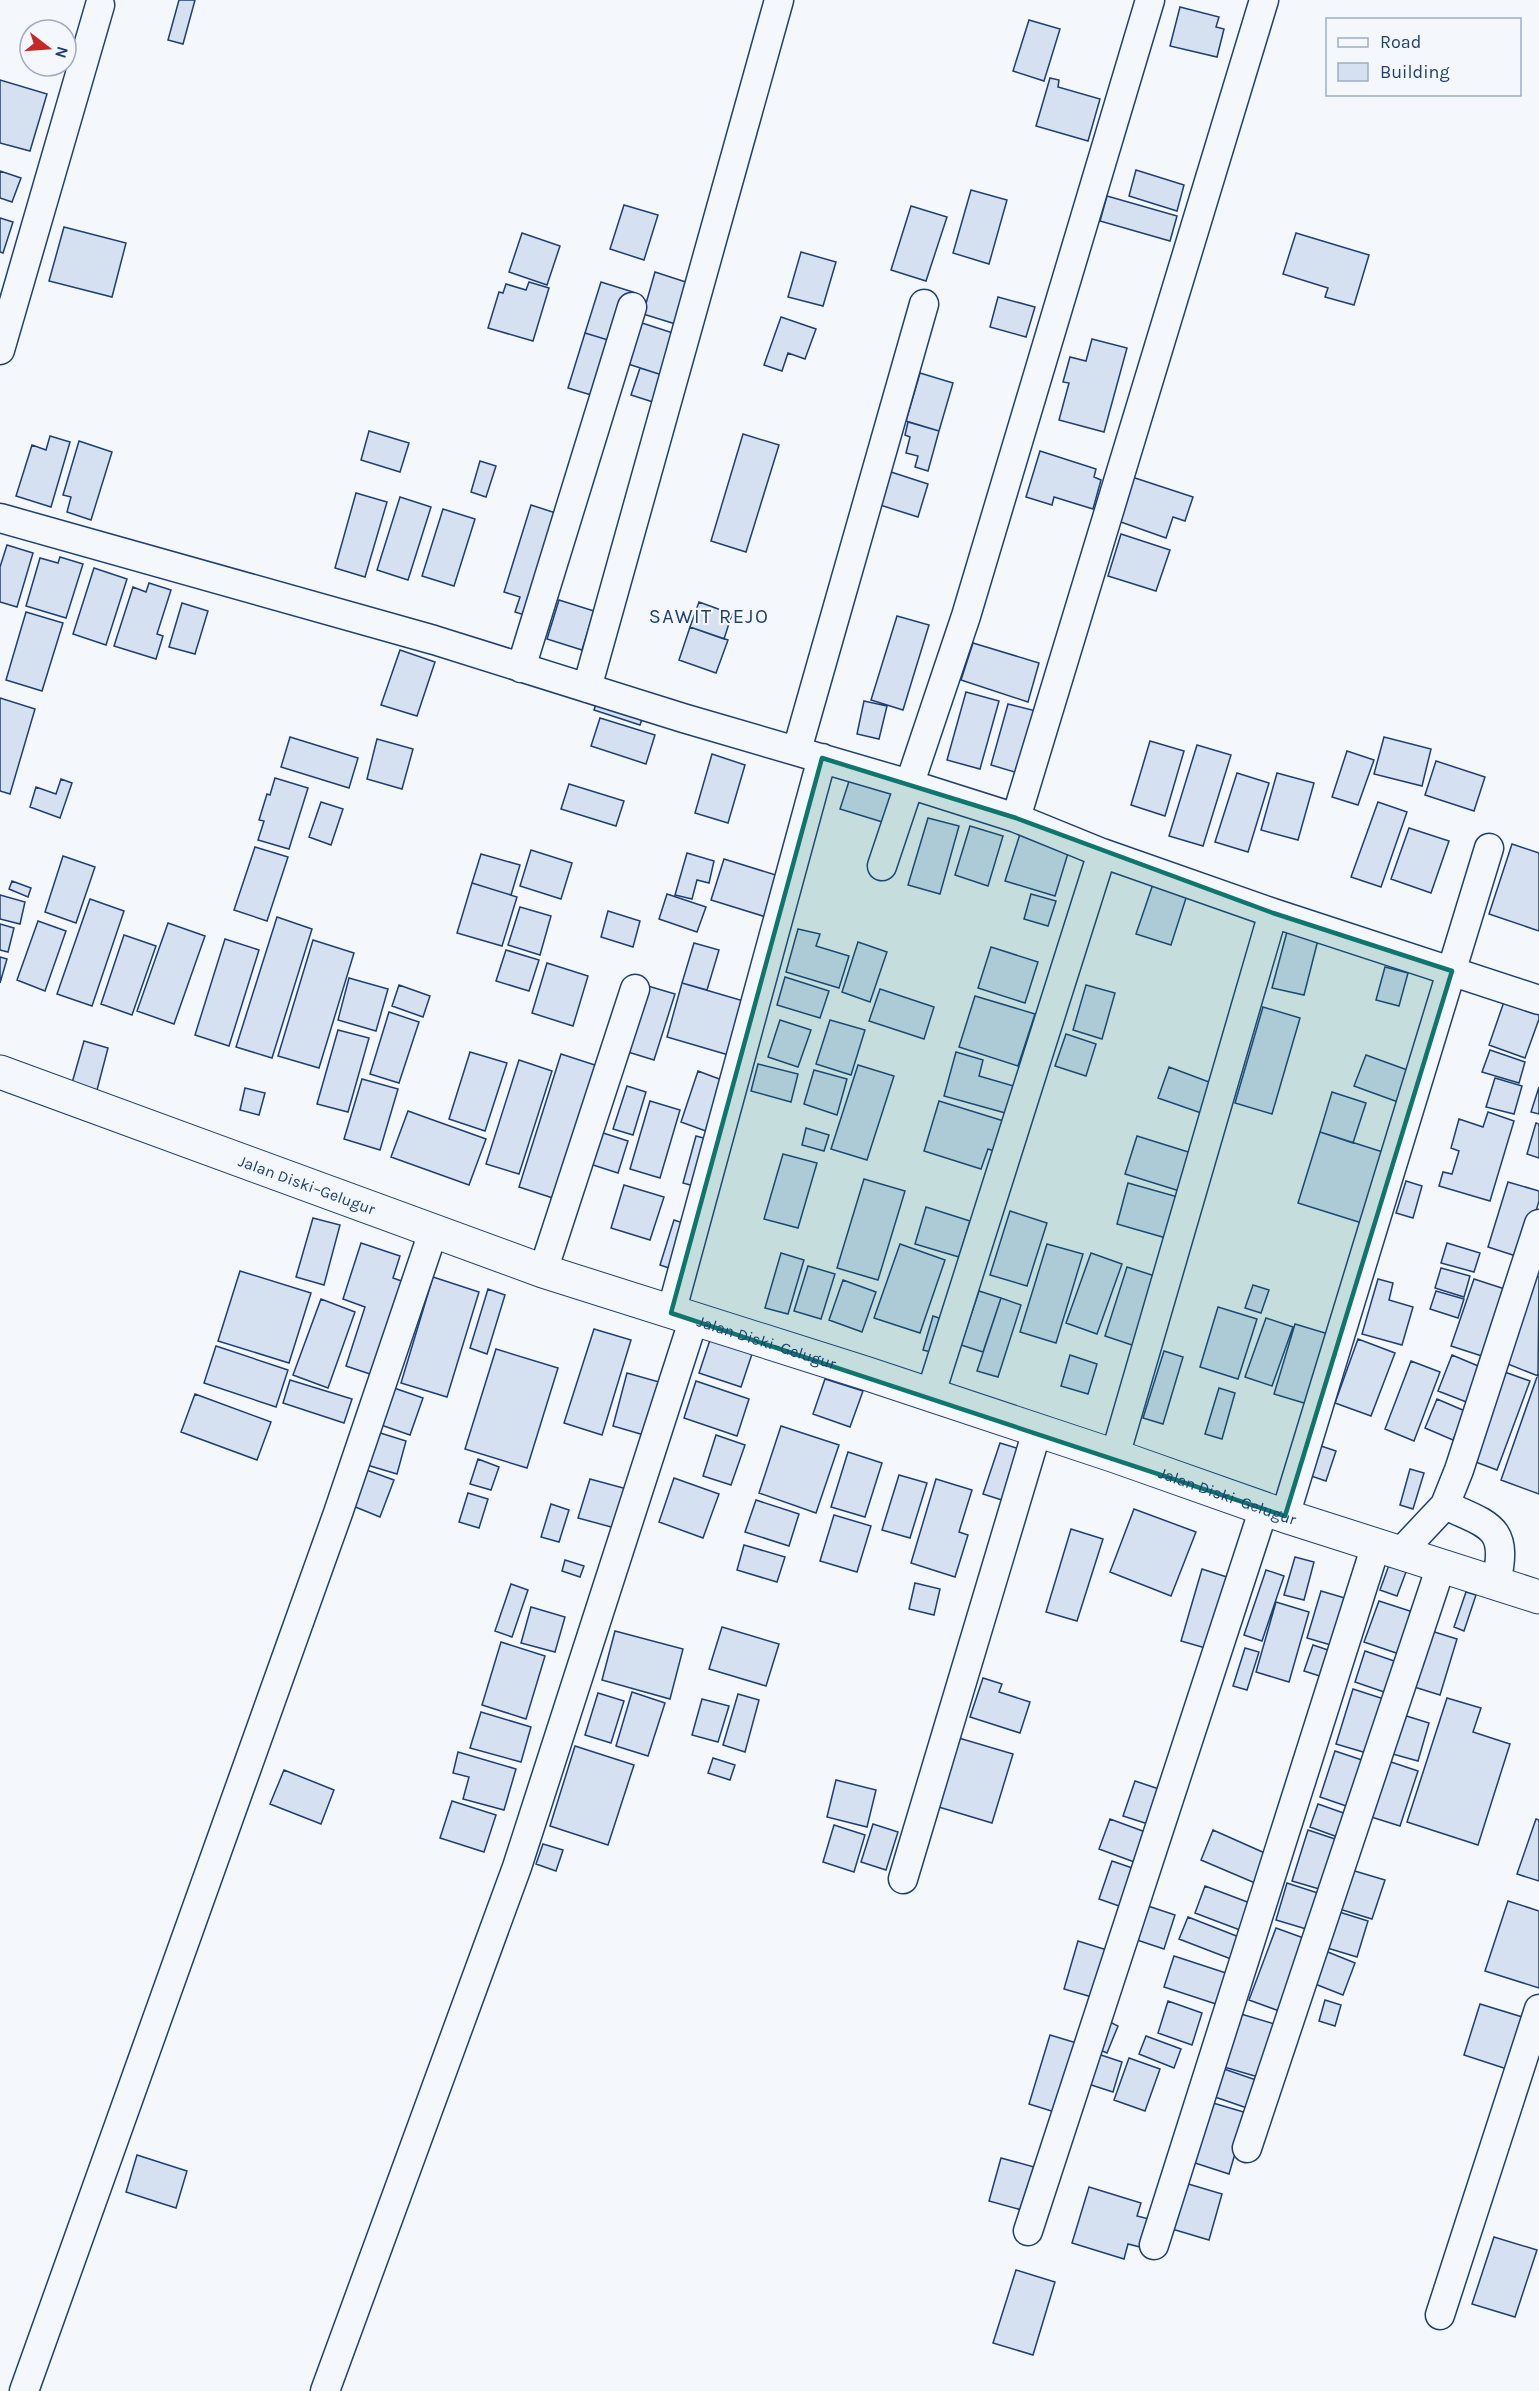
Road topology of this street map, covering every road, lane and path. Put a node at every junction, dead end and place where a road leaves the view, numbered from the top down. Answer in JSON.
{"nodes":[{"id":1,"x":779,"y":0,"type":"edge"},
{"id":2,"x":1150,"y":0,"type":"edge"},
{"id":3,"x":1264,"y":0,"type":"edge"},
{"id":4,"x":100,"y":5,"type":"dead end"},
{"id":5,"x":924,"y":304,"type":"dead end"},
{"id":6,"x":633,"y":307,"type":"dead end"},
{"id":7,"x":0,"y":350,"type":"edge"},
{"id":8,"x":0,"y":518,"type":"edge"},
{"id":9,"x":521,"y":668,"type":"junction"},
{"id":10,"x":587,"y":688,"type":"junction"},
{"id":11,"x":810,"y":754,"type":"junction"},
{"id":12,"x":909,"y":784,"type":"junction"},
{"id":13,"x":1016,"y":818,"type":"junction"},
{"id":14,"x":1489,"y":848,"type":"dead end"},
{"id":15,"x":1102,"y":853,"type":"junction"},
{"id":16,"x":882,"y":866,"type":"dead end"},
{"id":17,"x":1273,"y":913,"type":"junction"},
{"id":18,"x":1452,"y":971,"type":"junction"},
{"id":19,"x":635,"y":989,"type":"dead end"},
{"id":20,"x":1539,"y":1000,"type":"edge"},
{"id":21,"x":0,"y":1072,"type":"edge"},
{"id":22,"x":1539,"y":1224,"type":"edge"},
{"id":23,"x":433,"y":1232,"type":"junction"},
{"id":24,"x":543,"y":1271,"type":"junction"},
{"id":25,"x":682,"y":1316,"type":"junction"},
{"id":26,"x":930,"y":1396,"type":"junction"},
{"id":27,"x":1037,"y":1431,"type":"junction"},
{"id":28,"x":1115,"y":1456,"type":"junction"},
{"id":29,"x":1445,"y":1505,"type":"junction"},
{"id":30,"x":1275,"y":1512,"type":"junction"},
{"id":31,"x":1388,"y":1549,"type":"junction"},
{"id":32,"x":1441,"y":1566,"type":"junction"},
{"id":33,"x":1496,"y":1583,"type":"junction"},
{"id":34,"x":1539,"y":1596,"type":"edge"},
{"id":35,"x":903,"y":1879,"type":"dead end"},
{"id":36,"x":1539,"y":2009,"type":"edge"},
{"id":37,"x":1247,"y":2148,"type":"dead end"},
{"id":38,"x":1028,"y":2231,"type":"dead end"},
{"id":39,"x":1154,"y":2245,"type":"dead end"},
{"id":40,"x":1440,"y":2315,"type":"dead end"},
{"id":41,"x":24,"y":2391,"type":"edge"},
{"id":42,"x":325,"y":2391,"type":"edge"}],
"edges":[{"from":1,"to":10,"type":"street"},
{"from":2,"to":12,"type":"street"},
{"from":3,"to":13,"type":"street"},
{"from":4,"to":7,"type":"street"},
{"from":5,"to":11,"type":"street"},
{"from":6,"to":9,"type":"street"},
{"from":8,"to":9,"type":"street"},
{"from":9,"to":10,"type":"street"},
{"from":10,"to":11,"type":"street"},
{"from":11,"to":12,"type":"street"},
{"from":11,"to":25,"type":"street"},
{"from":12,"to":13,"type":"street"},
{"from":12,"to":16,"type":"street"},
{"from":13,"to":15,"type":"street"},
{"from":14,"to":18,"type":"street"},
{"from":15,"to":17,"type":"street"},
{"from":15,"to":26,"type":"street"},
{"from":17,"to":18,"type":"street"},
{"from":17,"to":28,"type":"street"},
{"from":18,"to":20,"type":"street"},
{"from":18,"to":30,"type":"street"},
{"from":19,"to":24,"type":"street"},
{"from":21,"to":23,"type":"main road","name":"Jalan Diski–Gelugur"},
{"from":22,"to":29,"type":"street"},
{"from":23,"to":24,"type":"main road","name":"Jalan Diski–Gelugur"},
{"from":23,"to":41,"type":"street"},
{"from":24,"to":25,"type":"main road","name":"Jalan Diski–Gelugur"},
{"from":25,"to":26,"type":"main road","name":"Jalan Diski–Gelugur"},
{"from":25,"to":42,"type":"street"},
{"from":26,"to":27,"type":"main road","name":"Jalan Diski–Gelugur"},
{"from":27,"to":28,"type":"main road","name":"Jalan Diski–Gelugur"},
{"from":27,"to":35,"type":"street"},
{"from":28,"to":30,"type":"main road","name":"Jalan Diski–Gelugur"},
{"from":29,"to":31,"type":"street"},
{"from":29,"to":33,"type":"street"},
{"from":30,"to":31,"type":"main road","name":"Jalan Diski–Gelugur"},
{"from":30,"to":38,"type":"street"},
{"from":31,"to":32,"type":"main road","name":"Jalan Diski–Gelugur"},
{"from":31,"to":39,"type":"street"},
{"from":32,"to":33,"type":"main road","name":"Jalan Diski–Gelugur"},
{"from":32,"to":37,"type":"street"},
{"from":33,"to":34,"type":"main road","name":"Jalan Diski–Gelugur"},
{"from":36,"to":40,"type":"street"}]}
